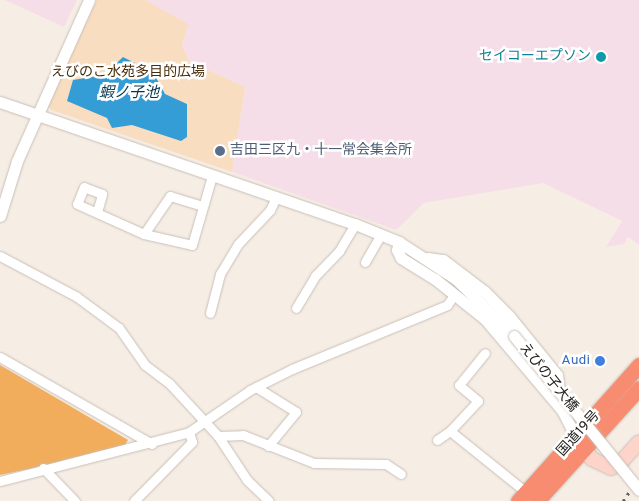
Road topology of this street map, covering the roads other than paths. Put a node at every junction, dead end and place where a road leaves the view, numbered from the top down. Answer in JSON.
{"nodes":[{"id":1,"x":89,"y":0,"type":"edge"},
{"id":2,"x":0,"y":102,"type":"edge"},
{"id":3,"x":37,"y":115,"type":"junction"},
{"id":4,"x":212,"y":176,"type":"junction"},
{"id":5,"x":276,"y":197,"type":"junction"},
{"id":6,"x":203,"y":206,"type":"junction"},
{"id":7,"x":96,"y":212,"type":"dead end"},
{"id":8,"x":0,"y":216,"type":"edge"},
{"id":9,"x":355,"y":224,"type":"junction"},
{"id":10,"x":144,"y":234,"type":"junction"},
{"id":11,"x":380,"y":234,"type":"junction"},
{"id":12,"x":399,"y":242,"type":"junction"},
{"id":13,"x":0,"y":256,"type":"edge"},
{"id":14,"x":424,"y":257,"type":"junction"},
{"id":15,"x":365,"y":262,"type":"dead end"},
{"id":16,"x":454,"y":295,"type":"junction"},
{"id":17,"x":296,"y":308,"type":"dead end"},
{"id":18,"x":210,"y":312,"type":"dead end"},
{"id":19,"x":485,"y":353,"type":"dead end"},
{"id":20,"x":0,"y":357,"type":"edge"},
{"id":21,"x":639,"y":366,"type":"edge"},
{"id":22,"x":256,"y":387,"type":"junction"},
{"id":23,"x":639,"y":388,"type":"edge"},
{"id":24,"x":562,"y":410,"type":"junction"},
{"id":25,"x":203,"y":420,"type":"junction"},
{"id":26,"x":450,"y":431,"type":"junction"},
{"id":27,"x":190,"y":432,"type":"junction"},
{"id":28,"x":218,"y":436,"type":"junction"},
{"id":29,"x":437,"y":440,"type":"dead end"},
{"id":30,"x":639,"y":442,"type":"edge"},
{"id":31,"x":152,"y":444,"type":"junction"},
{"id":32,"x":580,"y":444,"type":"junction"},
{"id":33,"x":268,"y":446,"type":"junction"},
{"id":34,"x":43,"y":468,"type":"junction"},
{"id":35,"x":401,"y":474,"type":"dead end"},
{"id":36,"x":0,"y":481,"type":"edge"},
{"id":37,"x":639,"y":490,"type":"edge"},
{"id":38,"x":527,"y":498,"type":"edge"},
{"id":39,"x":74,"y":501,"type":"edge"},
{"id":40,"x":134,"y":501,"type":"edge"},
{"id":41,"x":269,"y":501,"type":"edge"}],
"edges":[{"from":1,"to":3,"type":"street"},
{"from":2,"to":3,"type":"street"},
{"from":3,"to":4,"type":"street"},
{"from":3,"to":8,"type":"street"},
{"from":4,"to":5,"type":"street"},
{"from":4,"to":6,"type":"street"},
{"from":5,"to":9,"type":"street"},
{"from":5,"to":18,"type":"street"},
{"from":6,"to":10,"type":"street"},
{"from":6,"to":10,"type":"street"},
{"from":7,"to":10,"type":"street"},
{"from":9,"to":11,"type":"street"},
{"from":9,"to":17,"type":"street"},
{"from":11,"to":12,"type":"street"},
{"from":11,"to":15,"type":"street"},
{"from":12,"to":14,"type":"street"},
{"from":12,"to":16,"type":"street"},
{"from":13,"to":25,"type":"street"},
{"from":14,"to":24,"type":"street"},
{"from":14,"to":37,"type":"street","name":"えびの子大橋","bridge":true},
{"from":16,"to":22,"type":"street"},
{"from":16,"to":24,"type":"street"},
{"from":19,"to":26,"type":"street"},
{"from":20,"to":31,"type":"street"},
{"from":21,"to":32,"type":"highway","name":"国道19号"},
{"from":22,"to":25,"type":"street"},
{"from":22,"to":33,"type":"street"},
{"from":23,"to":32,"type":"highway","name":"国道19号"},
{"from":24,"to":32,"type":"street"},
{"from":25,"to":27,"type":"street"},
{"from":25,"to":28,"type":"street"},
{"from":26,"to":29,"type":"street"},
{"from":26,"to":38,"type":"street"},
{"from":27,"to":31,"type":"street"},
{"from":27,"to":40,"type":"street"},
{"from":28,"to":33,"type":"street"},
{"from":28,"to":41,"type":"street"},
{"from":30,"to":32,"type":"main road"},
{"from":31,"to":34,"type":"street"},
{"from":32,"to":38,"type":"highway","name":"国道19号"},
{"from":33,"to":35,"type":"street"},
{"from":34,"to":36,"type":"street"},
{"from":34,"to":39,"type":"street"}]}
